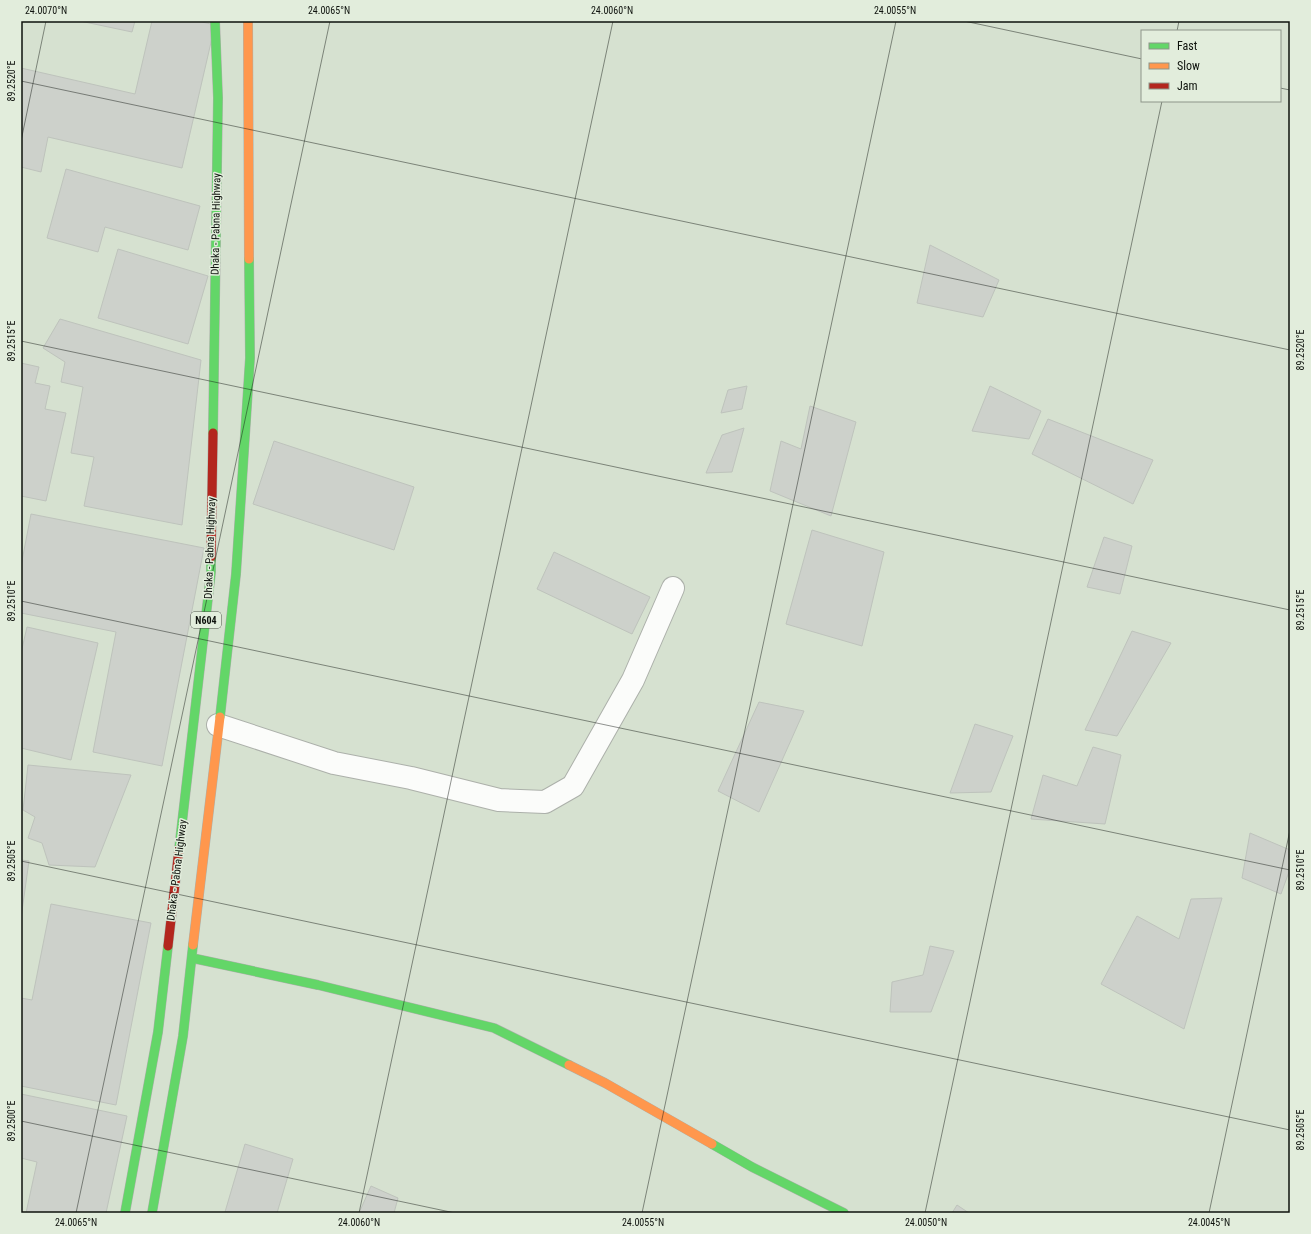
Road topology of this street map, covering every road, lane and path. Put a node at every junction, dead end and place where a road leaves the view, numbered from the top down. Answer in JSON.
{"nodes":[{"id":1,"x":215,"y":21,"type":"edge"},
{"id":2,"x":248,"y":21,"type":"edge"},
{"id":3,"x":673,"y":588,"type":"dead end"},
{"id":4,"x":218,"y":725,"type":"junction"},
{"id":5,"x":192,"y":958,"type":"junction"},
{"id":6,"x":125,"y":1213,"type":"edge"},
{"id":7,"x":152,"y":1213,"type":"edge"},
{"id":8,"x":844,"y":1213,"type":"edge"}],
"edges":[{"from":1,"to":6,"type":"main road","name":"Dhaka - Pabna Highway","number":"N604"},
{"from":2,"to":4,"type":"main road","number":"N604"},
{"from":3,"to":4,"type":"street"},
{"from":4,"to":5,"type":"main road","number":"N604"},
{"from":5,"to":7,"type":"main road","number":"N604"},
{"from":5,"to":8,"type":"main road"}]}
